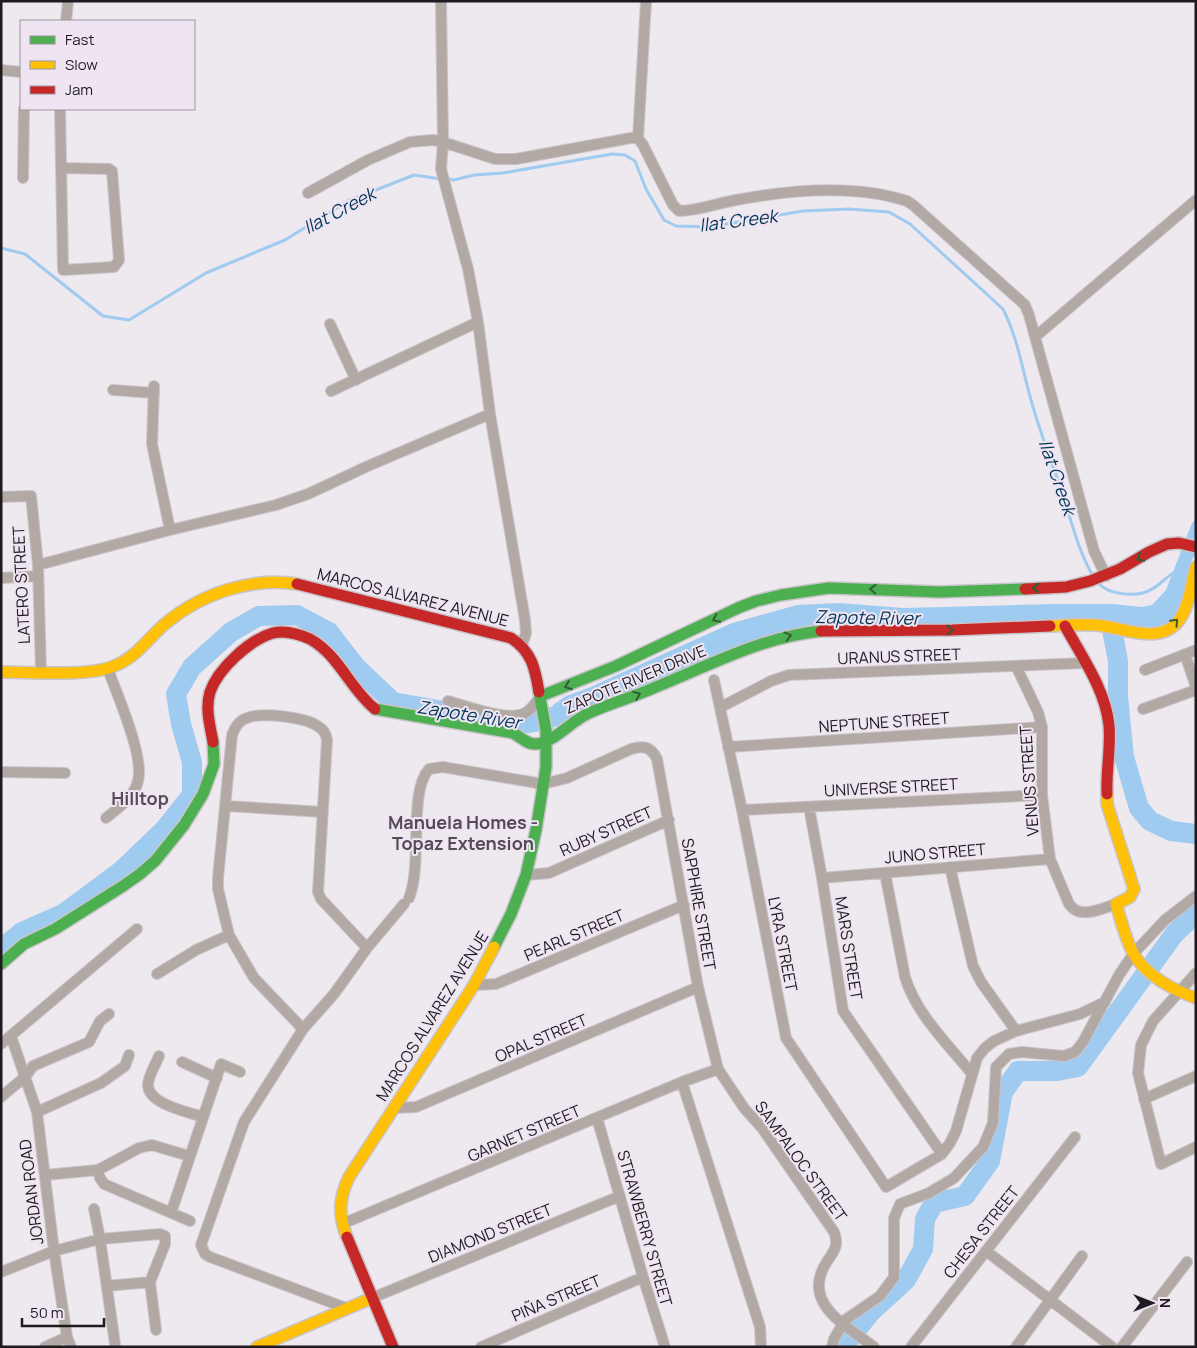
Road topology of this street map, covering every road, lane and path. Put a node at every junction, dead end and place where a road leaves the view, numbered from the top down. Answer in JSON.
{"nodes":[{"id":1,"x":68,"y":1,"type":"edge"},
{"id":2,"x":441,"y":1,"type":"edge"},
{"id":3,"x":646,"y":1,"type":"edge"},
{"id":4,"x":66,"y":20,"type":"edge"},
{"id":5,"x":1,"y":70,"type":"edge"},
{"id":6,"x":20,"y":72,"type":"edge"},
{"id":7,"x":24,"y":110,"type":"edge"},
{"id":8,"x":60,"y":110,"type":"edge"},
{"id":9,"x":638,"y":138,"type":"junction"},
{"id":10,"x":443,"y":142,"type":"junction"},
{"id":11,"x":61,"y":168,"type":"junction"},
{"id":12,"x":23,"y":178,"type":"dead end"},
{"id":13,"x":308,"y":193,"type":"dead end"},
{"id":14,"x":1196,"y":200,"type":"edge"},
{"id":15,"x":478,"y":322,"type":"junction"},
{"id":16,"x":330,"y":324,"type":"dead end"},
{"id":17,"x":1036,"y":337,"type":"junction"},
{"id":18,"x":356,"y":380,"type":"junction"},
{"id":19,"x":113,"y":390,"type":"dead end"},
{"id":20,"x":331,"y":391,"type":"dead end"},
{"id":21,"x":490,"y":414,"type":"junction"},
{"id":22,"x":1,"y":497,"type":"edge"},
{"id":23,"x":170,"y":530,"type":"junction"},
{"id":24,"x":1196,"y":547,"type":"edge"},
{"id":25,"x":1196,"y":567,"type":"edge"},
{"id":26,"x":38,"y":571,"type":"junction"},
{"id":27,"x":1104,"y":577,"type":"junction"},
{"id":28,"x":1,"y":578,"type":"edge"},
{"id":29,"x":1065,"y":626,"type":"junction"},
{"id":30,"x":522,"y":645,"type":"junction"},
{"id":31,"x":1196,"y":650,"type":"edge"},
{"id":32,"x":1185,"y":654,"type":"junction"},
{"id":33,"x":1085,"y":663,"type":"junction"},
{"id":34,"x":1016,"y":666,"type":"junction"},
{"id":35,"x":108,"y":670,"type":"junction"},
{"id":36,"x":1144,"y":670,"type":"dead end"},
{"id":37,"x":1,"y":672,"type":"edge"},
{"id":38,"x":41,"y":672,"type":"junction"},
{"id":39,"x":714,"y":680,"type":"dead end"},
{"id":40,"x":1196,"y":689,"type":"edge"},
{"id":41,"x":541,"y":696,"type":"junction"},
{"id":42,"x":448,"y":701,"type":"dead end"},
{"id":43,"x":721,"y":707,"type":"junction"},
{"id":44,"x":1143,"y":709,"type":"dead end"},
{"id":45,"x":1042,"y":727,"type":"junction"},
{"id":46,"x":546,"y":735,"type":"junction"},
{"id":47,"x":728,"y":747,"type":"junction"},
{"id":48,"x":1,"y":772,"type":"edge"},
{"id":49,"x":65,"y":773,"type":"dead end"},
{"id":50,"x":543,"y":784,"type":"junction"},
{"id":51,"x":1042,"y":794,"type":"junction"},
{"id":52,"x":226,"y":806,"type":"junction"},
{"id":53,"x":809,"y":807,"type":"junction"},
{"id":54,"x":742,"y":810,"type":"junction"},
{"id":55,"x":322,"y":812,"type":"junction"},
{"id":56,"x":106,"y":818,"type":"dead end"},
{"id":57,"x":669,"y":820,"type":"junction"},
{"id":58,"x":1050,"y":859,"type":"junction"},
{"id":59,"x":950,"y":867,"type":"junction"},
{"id":60,"x":884,"y":872,"type":"junction"},
{"id":61,"x":526,"y":875,"type":"junction"},
{"id":62,"x":822,"y":878,"type":"junction"},
{"id":63,"x":1196,"y":896,"type":"edge"},
{"id":64,"x":1116,"y":904,"type":"junction"},
{"id":65,"x":684,"y":905,"type":"junction"},
{"id":66,"x":137,"y":929,"type":"dead end"},
{"id":67,"x":229,"y":935,"type":"junction"},
{"id":68,"x":367,"y":948,"type":"junction"},
{"id":69,"x":1136,"y":958,"type":"junction"},
{"id":70,"x":1,"y":964,"type":"edge"},
{"id":71,"x":1196,"y":973,"type":"edge"},
{"id":72,"x":156,"y":974,"type":"dead end"},
{"id":73,"x":474,"y":985,"type":"junction"},
{"id":74,"x":698,"y":988,"type":"junction"},
{"id":75,"x":1178,"y":991,"type":"junction"},
{"id":76,"x":1196,"y":998,"type":"edge"},
{"id":77,"x":1105,"y":1002,"type":"junction"},
{"id":78,"x":109,"y":1014,"type":"dead end"},
{"id":79,"x":303,"y":1029,"type":"junction"},
{"id":80,"x":1016,"y":1031,"type":"junction"},
{"id":81,"x":11,"y":1036,"type":"junction"},
{"id":82,"x":1,"y":1044,"type":"edge"},
{"id":83,"x":129,"y":1055,"type":"dead end"},
{"id":84,"x":159,"y":1056,"type":"dead end"},
{"id":85,"x":182,"y":1062,"type":"dead end"},
{"id":86,"x":718,"y":1069,"type":"junction"},
{"id":87,"x":240,"y":1072,"type":"dead end"},
{"id":88,"x":972,"y":1074,"type":"junction"},
{"id":89,"x":26,"y":1076,"type":"junction"},
{"id":90,"x":1196,"y":1076,"type":"edge"},
{"id":91,"x":217,"y":1078,"type":"junction"},
{"id":92,"x":682,"y":1082,"type":"junction"},
{"id":93,"x":1,"y":1097,"type":"edge"},
{"id":94,"x":1144,"y":1099,"type":"junction"},
{"id":95,"x":394,"y":1108,"type":"junction"},
{"id":96,"x":37,"y":1112,"type":"junction"},
{"id":97,"x":203,"y":1117,"type":"junction"},
{"id":98,"x":597,"y":1118,"type":"junction"},
{"id":99,"x":1076,"y":1136,"type":"dead end"},
{"id":100,"x":1196,"y":1147,"type":"edge"},
{"id":101,"x":942,"y":1154,"type":"junction"},
{"id":102,"x":189,"y":1156,"type":"junction"},
{"id":103,"x":98,"y":1170,"type":"junction"},
{"id":104,"x":44,"y":1175,"type":"junction"},
{"id":105,"x":620,"y":1196,"type":"junction"},
{"id":106,"x":94,"y":1209,"type":"dead end"},
{"id":107,"x":171,"y":1213,"type":"junction"},
{"id":108,"x":190,"y":1221,"type":"dead end"},
{"id":109,"x":342,"y":1224,"type":"junction"},
{"id":110,"x":100,"y":1239,"type":"junction"},
{"id":111,"x":54,"y":1251,"type":"junction"},
{"id":112,"x":986,"y":1251,"type":"junction"},
{"id":113,"x":1082,"y":1256,"type":"dead end"},
{"id":114,"x":1187,"y":1262,"type":"dead end"},
{"id":115,"x":2,"y":1269,"type":"edge"},
{"id":116,"x":643,"y":1277,"type":"junction"},
{"id":117,"x":150,"y":1282,"type":"junction"},
{"id":118,"x":107,"y":1286,"type":"junction"},
{"id":119,"x":372,"y":1298,"type":"junction"},
{"id":120,"x":1050,"y":1300,"type":"junction"},
{"id":121,"x":346,"y":1308,"type":"junction"},
{"id":122,"x":842,"y":1324,"type":"junction"},
{"id":123,"x":156,"y":1330,"type":"dead end"},
{"id":124,"x":69,"y":1342,"type":"edge"},
{"id":125,"x":275,"y":1343,"type":"edge"},
{"id":126,"x":115,"y":1344,"type":"dead end"},
{"id":127,"x":45,"y":1347,"type":"edge"},
{"id":128,"x":257,"y":1347,"type":"edge"},
{"id":129,"x":393,"y":1347,"type":"edge"},
{"id":130,"x":481,"y":1347,"type":"edge"},
{"id":131,"x":665,"y":1347,"type":"edge"},
{"id":132,"x":761,"y":1347,"type":"edge"},
{"id":133,"x":832,"y":1347,"type":"edge"},
{"id":134,"x":874,"y":1347,"type":"edge"},
{"id":135,"x":910,"y":1347,"type":"edge"},
{"id":136,"x":1016,"y":1347,"type":"edge"},
{"id":137,"x":1112,"y":1347,"type":"edge"},
{"id":138,"x":1122,"y":1347,"type":"edge"}],
"edges":[{"from":1,"to":4,"type":"street"},
{"from":2,"to":10,"type":"street"},
{"from":3,"to":9,"type":"street"},
{"from":5,"to":6,"type":"street"},
{"from":7,"to":12,"type":"street"},
{"from":8,"to":11,"type":"street"},
{"from":9,"to":10,"type":"street"},
{"from":9,"to":17,"type":"street"},
{"from":10,"to":13,"type":"street"},
{"from":10,"to":15,"type":"street"},
{"from":11,"to":11,"type":"street"},
{"from":14,"to":17,"type":"street"},
{"from":15,"to":18,"type":"street"},
{"from":15,"to":21,"type":"street"},
{"from":16,"to":18,"type":"street"},
{"from":17,"to":27,"type":"street"},
{"from":18,"to":20,"type":"street"},
{"from":19,"to":23,"type":"street"},
{"from":21,"to":23,"type":"street"},
{"from":21,"to":30,"type":"street"},
{"from":22,"to":26,"type":"street","name":"LATERO STREET"},
{"from":23,"to":26,"type":"street"},
{"from":24,"to":27,"type":"main road","name":"ZAPOTE RIVER DRIVE","one_way":true},
{"from":29,"to":25,"type":"main road","name":"ZAPOTE RIVER DRIVE","one_way":true},
{"from":26,"to":28,"type":"street"},
{"from":26,"to":38,"type":"street","name":"LATERO STREET"},
{"from":27,"to":41,"type":"main road","name":"ZAPOTE RIVER DRIVE","one_way":true},
{"from":29,"to":33,"type":"main road"},
{"from":46,"to":29,"type":"main road","name":"ZAPOTE RIVER DRIVE","one_way":true},
{"from":30,"to":35,"type":"main road","name":"MARCOS ALVAREZ AVENUE"},
{"from":30,"to":41,"type":"main road","name":"MARCOS ALVAREZ AVENUE"},
{"from":31,"to":32,"type":"street"},
{"from":32,"to":36,"type":"street"},
{"from":32,"to":40,"type":"street"},
{"from":33,"to":34,"type":"street","name":"URANUS STREET"},
{"from":33,"to":64,"type":"main road"},
{"from":34,"to":43,"type":"street","name":"URANUS STREET"},
{"from":34,"to":45,"type":"street","name":"VENUS STREET"},
{"from":35,"to":38,"type":"main road"},
{"from":35,"to":56,"type":"street"},
{"from":37,"to":38,"type":"main road"},
{"from":39,"to":43,"type":"street","name":"LYRA STREET"},
{"from":40,"to":44,"type":"street"},
{"from":41,"to":42,"type":"street"},
{"from":41,"to":46,"type":"main road","name":"MARCOS ALVAREZ AVENUE"},
{"from":43,"to":47,"type":"street","name":"LYRA STREET"},
{"from":45,"to":47,"type":"street","name":"NEPTUNE STREET"},
{"from":45,"to":51,"type":"street","name":"VENUS STREET"},
{"from":46,"to":50,"type":"main road","name":"MARCOS ALVAREZ AVENUE"},
{"from":46,"to":70,"type":"main road"},
{"from":47,"to":54,"type":"street","name":"LYRA STREET"},
{"from":48,"to":49,"type":"street"},
{"from":50,"to":57,"type":"street","name":"SAPPHIRE STREET"},
{"from":50,"to":61,"type":"main road","name":"MARCOS ALVAREZ AVENUE"},
{"from":50,"to":68,"type":"street"},
{"from":51,"to":53,"type":"street","name":"UNIVERSE STREET"},
{"from":51,"to":58,"type":"street","name":"VENUS STREET"},
{"from":52,"to":55,"type":"street"},
{"from":52,"to":55,"type":"street"},
{"from":52,"to":67,"type":"street"},
{"from":53,"to":54,"type":"street","name":"UNIVERSE STREET"},
{"from":53,"to":62,"type":"street","name":"MARS STREET"},
{"from":54,"to":101,"type":"street","name":"LYRA STREET"},
{"from":55,"to":68,"type":"street"},
{"from":57,"to":61,"type":"street","name":"RUBY STREET"},
{"from":57,"to":65,"type":"street","name":"SAPPHIRE STREET"},
{"from":58,"to":59,"type":"street","name":"JUNO STREET"},
{"from":58,"to":64,"type":"street","name":"VENUS STREET"},
{"from":59,"to":60,"type":"street","name":"JUNO STREET"},
{"from":59,"to":80,"type":"street"},
{"from":60,"to":62,"type":"street","name":"JUNO STREET"},
{"from":60,"to":88,"type":"street"},
{"from":61,"to":73,"type":"main road","name":"MARCOS ALVAREZ AVENUE"},
{"from":62,"to":101,"type":"street","name":"MARS STREET"},
{"from":63,"to":69,"type":"street"},
{"from":64,"to":69,"type":"main road"},
{"from":65,"to":73,"type":"street","name":"PEARL STREET"},
{"from":65,"to":74,"type":"street","name":"SAPPHIRE STREET"},
{"from":66,"to":81,"type":"street"},
{"from":67,"to":72,"type":"street"},
{"from":67,"to":79,"type":"street"},
{"from":68,"to":79,"type":"street"},
{"from":69,"to":75,"type":"main road"},
{"from":69,"to":77,"type":"street"},
{"from":71,"to":75,"type":"street"},
{"from":73,"to":95,"type":"main road","name":"MARCOS ALVAREZ AVENUE"},
{"from":74,"to":86,"type":"street","name":"SAPPHIRE STREET"},
{"from":74,"to":95,"type":"street","name":"OPAL STREET"},
{"from":75,"to":76,"type":"main road"},
{"from":75,"to":94,"type":"street"},
{"from":77,"to":80,"type":"street"},
{"from":77,"to":122,"type":"street"},
{"from":78,"to":89,"type":"street"},
{"from":79,"to":121,"type":"street"},
{"from":80,"to":88,"type":"street"},
{"from":81,"to":82,"type":"street"},
{"from":81,"to":89,"type":"street","name":"JORDAN ROAD"},
{"from":83,"to":96,"type":"street"},
{"from":84,"to":97,"type":"street"},
{"from":85,"to":91,"type":"street"},
{"from":86,"to":92,"type":"street","name":"GARNET STREET"},
{"from":86,"to":122,"type":"street","name":"SAMPALOC STREET"},
{"from":87,"to":91,"type":"street"},
{"from":88,"to":101,"type":"street"},
{"from":89,"to":93,"type":"street"},
{"from":89,"to":96,"type":"street","name":"JORDAN ROAD"},
{"from":90,"to":94,"type":"street"},
{"from":91,"to":97,"type":"street"},
{"from":92,"to":98,"type":"street","name":"GARNET STREET"},
{"from":92,"to":132,"type":"street"},
{"from":94,"to":100,"type":"street"},
{"from":95,"to":109,"type":"main road","name":"MARCOS ALVAREZ AVENUE"},
{"from":96,"to":104,"type":"street","name":"JORDAN ROAD"},
{"from":97,"to":102,"type":"street"},
{"from":98,"to":105,"type":"street","name":"STRAWBERRY STREET"},
{"from":98,"to":109,"type":"street","name":"GARNET STREET"},
{"from":99,"to":112,"type":"street","name":"CHESA STREET"},
{"from":102,"to":103,"type":"street"},
{"from":102,"to":107,"type":"street"},
{"from":103,"to":104,"type":"street"},
{"from":103,"to":107,"type":"street"},
{"from":104,"to":111,"type":"street","name":"JORDAN ROAD"},
{"from":105,"to":116,"type":"street","name":"STRAWBERRY STREET"},
{"from":105,"to":119,"type":"street","name":"DIAMOND STREET"},
{"from":106,"to":110,"type":"street"},
{"from":107,"to":108,"type":"street"},
{"from":109,"to":119,"type":"main road","name":"MARCOS ALVAREZ AVENUE"},
{"from":110,"to":111,"type":"street"},
{"from":110,"to":117,"type":"street"},
{"from":110,"to":118,"type":"street"},
{"from":111,"to":115,"type":"street"},
{"from":111,"to":124,"type":"street","name":"JORDAN ROAD"},
{"from":112,"to":120,"type":"street"},
{"from":112,"to":135,"type":"street","name":"CHESA STREET"},
{"from":113,"to":120,"type":"street"},
{"from":114,"to":138,"type":"street"},
{"from":116,"to":130,"type":"street","name":"PIÑA STREET"},
{"from":116,"to":131,"type":"street","name":"STRAWBERRY STREET"},
{"from":117,"to":118,"type":"street"},
{"from":117,"to":123,"type":"street"},
{"from":118,"to":126,"type":"street"},
{"from":119,"to":121,"type":"main road"},
{"from":119,"to":129,"type":"main road","name":"MARCOS ALVAREZ AVENUE"},
{"from":120,"to":136,"type":"street"},
{"from":120,"to":137,"type":"street"},
{"from":121,"to":125,"type":"main road"},
{"from":122,"to":133,"type":"street"},
{"from":122,"to":134,"type":"street","name":"SAMPALOC STREET"},
{"from":124,"to":127,"type":"street"},
{"from":125,"to":128,"type":"main road"}]}
